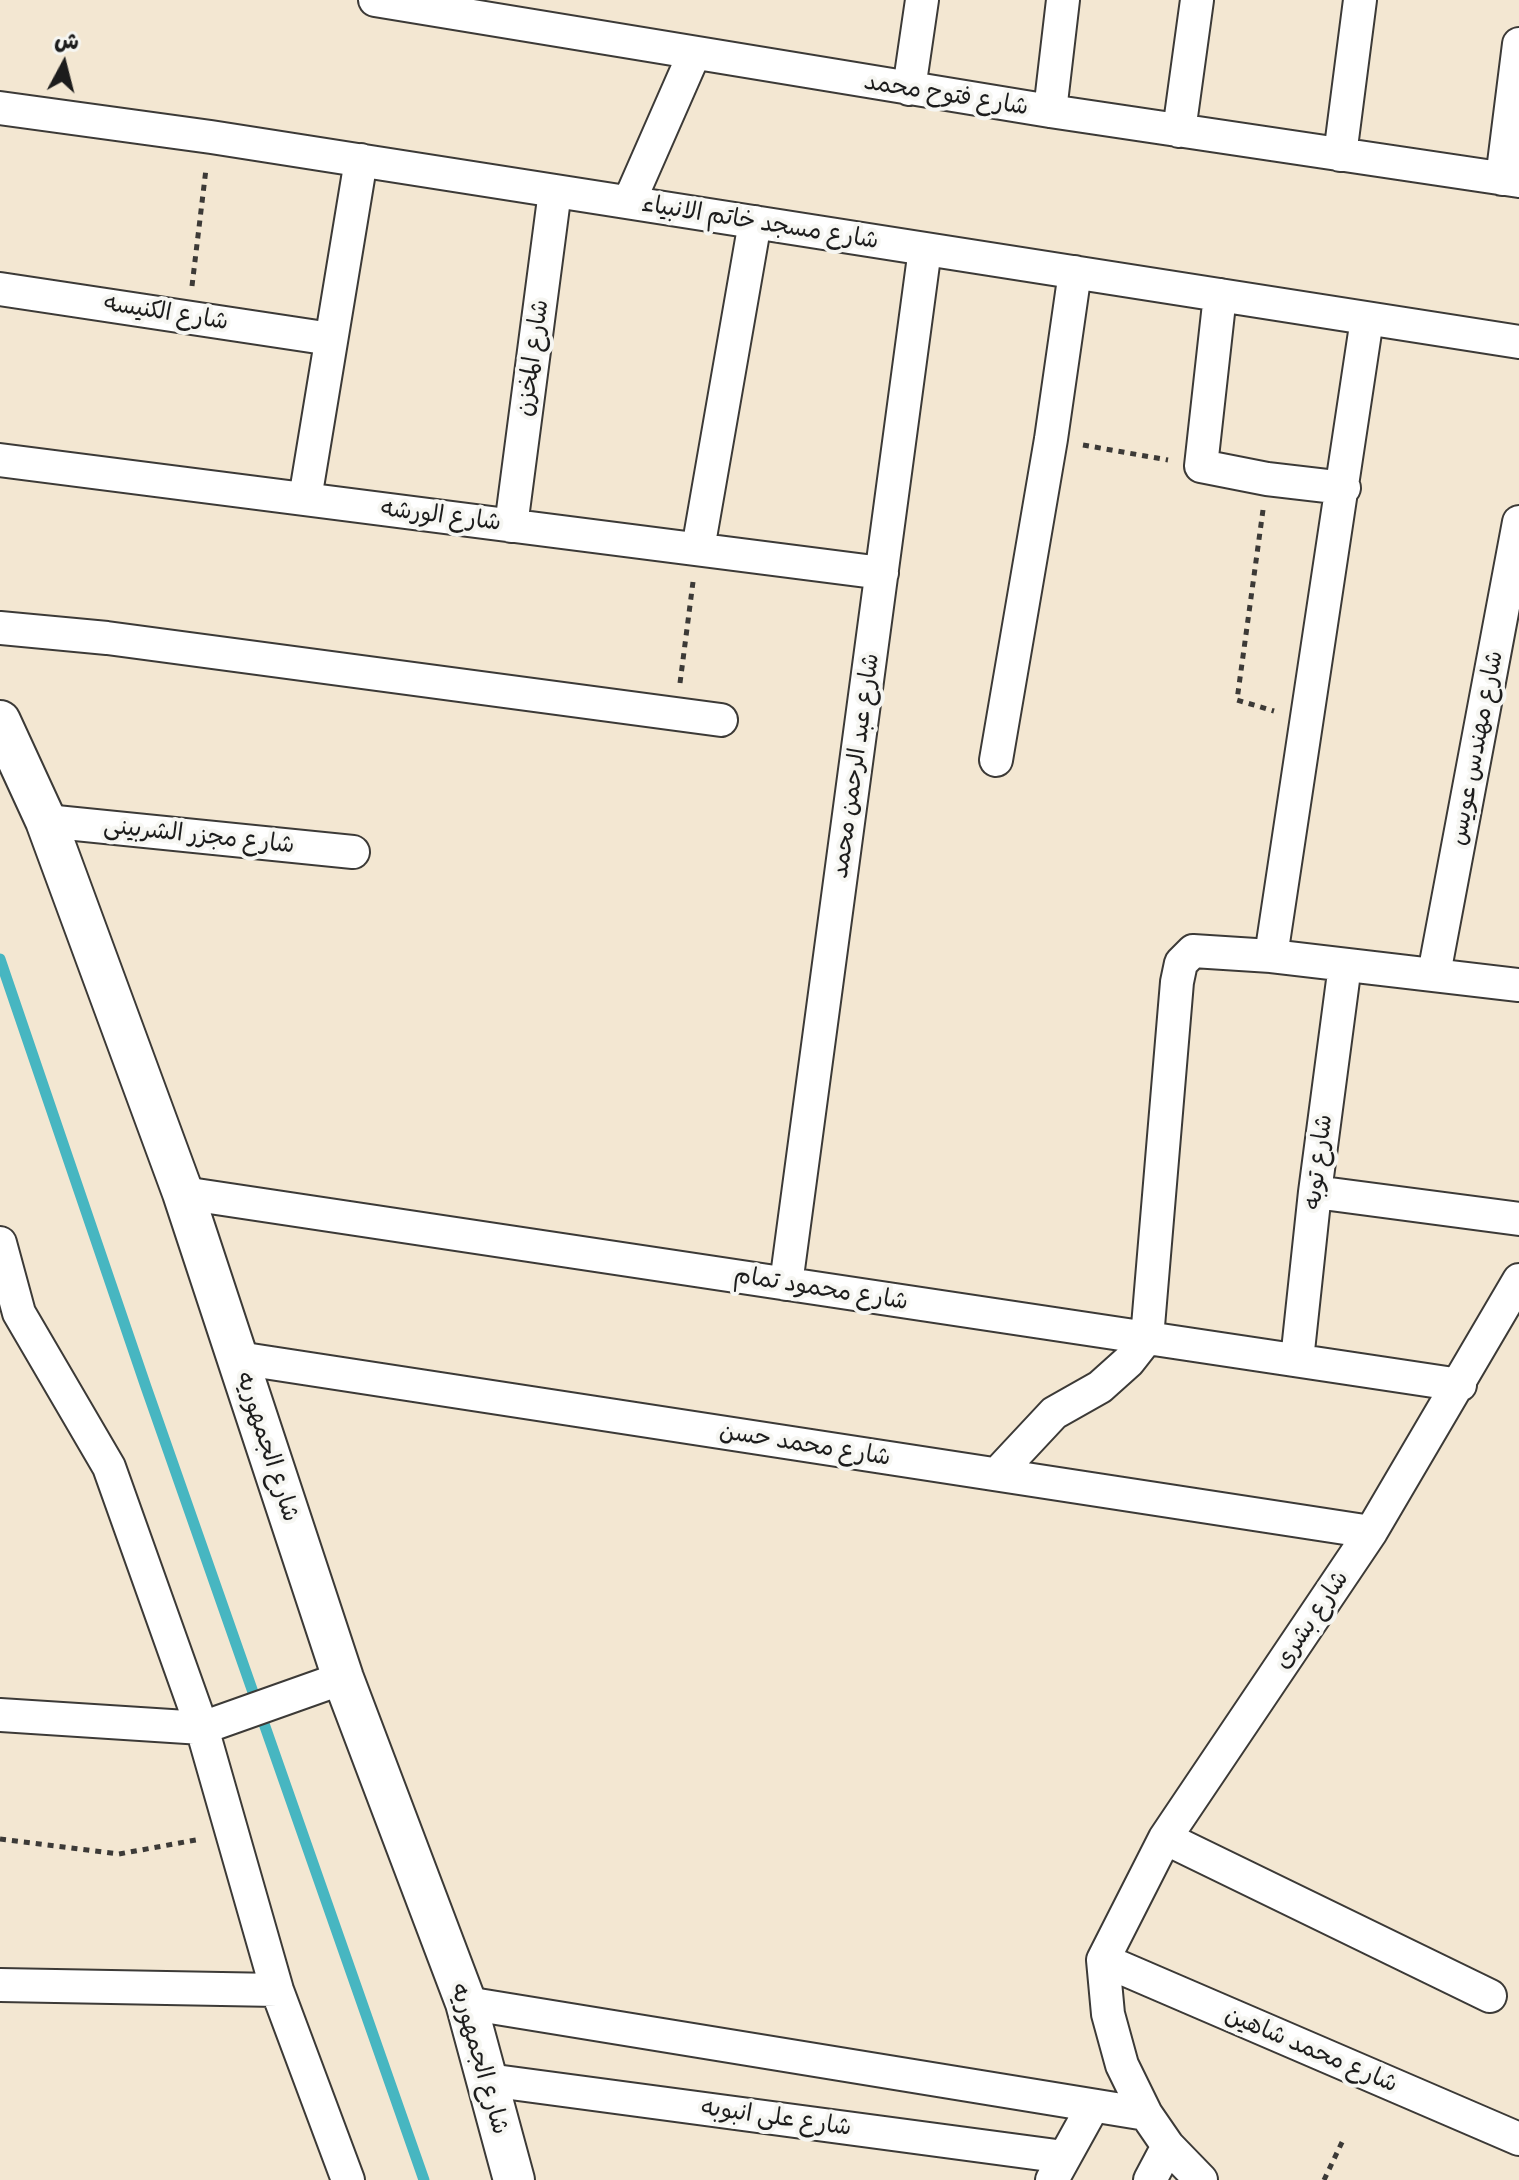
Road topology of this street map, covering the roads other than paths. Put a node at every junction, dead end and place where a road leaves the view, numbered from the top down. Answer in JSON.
{"nodes":[{"id":1,"x":375,"y":0,"type":"edge"},
{"id":2,"x":922,"y":0,"type":"edge"},
{"id":3,"x":1063,"y":0,"type":"edge"},
{"id":4,"x":1197,"y":0,"type":"edge"},
{"id":5,"x":1360,"y":0,"type":"edge"},
{"id":6,"x":1519,"y":44,"type":"edge"},
{"id":7,"x":694,"y":54,"type":"junction"},
{"id":8,"x":909,"y":89,"type":"junction"},
{"id":9,"x":0,"y":108,"type":"edge"},
{"id":10,"x":1050,"y":111,"type":"junction"},
{"id":11,"x":1179,"y":131,"type":"junction"},
{"id":12,"x":1340,"y":155,"type":"junction"},
{"id":13,"x":361,"y":160,"type":"junction"},
{"id":14,"x":1510,"y":180,"type":"edge"},
{"id":15,"x":555,"y":191,"type":"junction"},
{"id":16,"x":629,"y":202,"type":"junction"},
{"id":17,"x":755,"y":222,"type":"junction"},
{"id":18,"x":925,"y":249,"type":"junction"},
{"id":19,"x":1075,"y":272,"type":"junction"},
{"id":20,"x":0,"y":289,"type":"edge"},
{"id":21,"x":1220,"y":295,"type":"junction"},
{"id":22,"x":1367,"y":319,"type":"junction"},
{"id":23,"x":331,"y":339,"type":"junction"},
{"id":24,"x":1519,"y":342,"type":"edge"},
{"id":25,"x":0,"y":460,"type":"edge"},
{"id":26,"x":1344,"y":488,"type":"junction"},
{"id":27,"x":305,"y":499,"type":"junction"},
{"id":28,"x":1519,"y":522,"type":"edge"},
{"id":29,"x":511,"y":526,"type":"junction"},
{"id":30,"x":698,"y":549,"type":"junction"},
{"id":31,"x":882,"y":573,"type":"junction"},
{"id":32,"x":0,"y":628,"type":"edge"},
{"id":33,"x":721,"y":720,"type":"dead end"},
{"id":34,"x":0,"y":721,"type":"edge"},
{"id":35,"x":996,"y":760,"type":"dead end"},
{"id":36,"x":46,"y":821,"type":"junction"},
{"id":37,"x":353,"y":852,"type":"dead end"},
{"id":38,"x":1271,"y":956,"type":"junction"},
{"id":39,"x":1345,"y":965,"type":"junction"},
{"id":40,"x":1434,"y":974,"type":"junction"},
{"id":41,"x":1519,"y":985,"type":"edge"},
{"id":42,"x":1315,"y":1192,"type":"junction"},
{"id":43,"x":183,"y":1193,"type":"junction"},
{"id":44,"x":1519,"y":1219,"type":"edge"},
{"id":45,"x":0,"y":1243,"type":"edge"},
{"id":46,"x":786,"y":1284,"type":"junction"},
{"id":47,"x":1514,"y":1300,"type":"edge"},
{"id":48,"x":1147,"y":1338,"type":"junction"},
{"id":49,"x":238,"y":1358,"type":"junction"},
{"id":50,"x":1297,"y":1360,"type":"junction"},
{"id":51,"x":1460,"y":1385,"type":"junction"},
{"id":52,"x":997,"y":1474,"type":"junction"},
{"id":53,"x":1371,"y":1532,"type":"junction"},
{"id":54,"x":343,"y":1678,"type":"junction"},
{"id":55,"x":0,"y":1715,"type":"edge"},
{"id":56,"x":202,"y":1728,"type":"junction"},
{"id":57,"x":1165,"y":1838,"type":"junction"},
{"id":58,"x":1103,"y":1960,"type":"junction"},
{"id":59,"x":0,"y":1985,"type":"edge"},
{"id":60,"x":277,"y":1990,"type":"junction"},
{"id":61,"x":1490,"y":1996,"type":"dead end"},
{"id":62,"x":466,"y":2003,"type":"junction"},
{"id":63,"x":488,"y":2080,"type":"junction"},
{"id":64,"x":1093,"y":2106,"type":"junction"},
{"id":65,"x":1146,"y":2114,"type":"junction"},
{"id":66,"x":1519,"y":2139,"type":"edge"},
{"id":67,"x":1168,"y":2146,"type":"junction"},
{"id":68,"x":1058,"y":2169,"type":"edge"},
{"id":69,"x":348,"y":2180,"type":"edge"},
{"id":70,"x":514,"y":2180,"type":"edge"},
{"id":71,"x":1150,"y":2180,"type":"edge"},
{"id":72,"x":1201,"y":2180,"type":"edge"}],
"edges":[{"from":1,"to":7,"type":"street","name":"شارع فتوح محمد"},
{"from":2,"to":8,"type":"street"},
{"from":3,"to":10,"type":"street"},
{"from":4,"to":11,"type":"street"},
{"from":5,"to":12,"type":"street"},
{"from":6,"to":14,"type":"street"},
{"from":7,"to":8,"type":"street","name":"شارع فتوح محمد"},
{"from":7,"to":16,"type":"street"},
{"from":8,"to":10,"type":"street","name":"شارع فتوح محمد"},
{"from":9,"to":13,"type":"street","name":"شارع مسجد خاتم الانبياء"},
{"from":10,"to":11,"type":"street","name":"شارع فتوح محمد"},
{"from":11,"to":12,"type":"street","name":"شارع فتوح محمد"},
{"from":12,"to":14,"type":"street","name":"شارع فتوح محمد"},
{"from":13,"to":15,"type":"street","name":"شارع مسجد خاتم الانبياء"},
{"from":13,"to":23,"type":"street"},
{"from":15,"to":16,"type":"street","name":"شارع مسجد خاتم الانبياء"},
{"from":15,"to":29,"type":"street","name":"شارع المخزن"},
{"from":16,"to":17,"type":"street","name":"شارع مسجد خاتم الانبياء"},
{"from":17,"to":18,"type":"street","name":"شارع مسجد خاتم الانبياء"},
{"from":17,"to":30,"type":"street"},
{"from":18,"to":19,"type":"street","name":"شارع مسجد خاتم الانبياء"},
{"from":18,"to":31,"type":"street","name":"شارع عبد الرحمن محمد"},
{"from":19,"to":21,"type":"street","name":"شارع مسجد خاتم الانبياء"},
{"from":19,"to":35,"type":"street"},
{"from":20,"to":23,"type":"street","name":"شارع الكنيسه"},
{"from":21,"to":22,"type":"street","name":"شارع مسجد خاتم الانبياء"},
{"from":21,"to":26,"type":"street"},
{"from":22,"to":24,"type":"street","name":"شارع مسجد خاتم الانبياء"},
{"from":22,"to":26,"type":"street"},
{"from":23,"to":27,"type":"street"},
{"from":25,"to":27,"type":"street","name":"شارع الورشه"},
{"from":26,"to":38,"type":"street"},
{"from":27,"to":29,"type":"street","name":"شارع الورشه"},
{"from":28,"to":40,"type":"street","name":"شارع مهندس عويس"},
{"from":29,"to":30,"type":"street","name":"شارع الورشه"},
{"from":30,"to":31,"type":"street","name":"شارع الورشه"},
{"from":31,"to":46,"type":"street","name":"شارع عبد الرحمن محمد"},
{"from":32,"to":33,"type":"street"},
{"from":34,"to":36,"type":"street","name":"شارع الجمهوريه"},
{"from":36,"to":37,"type":"street","name":"شارع مجزر الشربينى"},
{"from":36,"to":43,"type":"street","name":"شارع الجمهوريه"},
{"from":38,"to":39,"type":"street"},
{"from":38,"to":48,"type":"street"},
{"from":39,"to":40,"type":"street"},
{"from":39,"to":42,"type":"street","name":"شارع توبه"},
{"from":40,"to":41,"type":"street"},
{"from":42,"to":44,"type":"street"},
{"from":42,"to":50,"type":"street","name":"شارع توبه"},
{"from":43,"to":46,"type":"street","name":"شارع محمود تمام"},
{"from":43,"to":49,"type":"street","name":"شارع الجمهوريه"},
{"from":45,"to":56,"type":"street"},
{"from":46,"to":48,"type":"street","name":"شارع محمود تمام"},
{"from":47,"to":51,"type":"street","name":"شارع بشرى"},
{"from":48,"to":50,"type":"street","name":"شارع محمود تمام"},
{"from":48,"to":52,"type":"street"},
{"from":49,"to":52,"type":"street","name":"شارع محمد حسن"},
{"from":49,"to":54,"type":"street","name":"شارع الجمهوريه"},
{"from":50,"to":51,"type":"street","name":"شارع محمود تمام"},
{"from":51,"to":53,"type":"street","name":"شارع بشرى"},
{"from":52,"to":53,"type":"street","name":"شارع محمد حسن"},
{"from":53,"to":57,"type":"street","name":"شارع بشرى"},
{"from":54,"to":56,"type":"street"},
{"from":54,"to":62,"type":"street","name":"شارع الجمهوريه"},
{"from":55,"to":56,"type":"street"},
{"from":56,"to":60,"type":"street"},
{"from":57,"to":58,"type":"street","name":"شارع بشرى"},
{"from":57,"to":61,"type":"street"},
{"from":58,"to":65,"type":"street"},
{"from":58,"to":66,"type":"street","name":"شارع محمد شاهين"},
{"from":59,"to":60,"type":"street"},
{"from":60,"to":69,"type":"street"},
{"from":62,"to":63,"type":"street","name":"شارع الجمهوريه"},
{"from":62,"to":64,"type":"street"},
{"from":63,"to":68,"type":"street","name":"شارع على انبوبه"},
{"from":63,"to":70,"type":"street","name":"شارع الجمهوريه"},
{"from":64,"to":65,"type":"street"},
{"from":64,"to":68,"type":"street"},
{"from":65,"to":67,"type":"street"},
{"from":67,"to":71,"type":"street"},
{"from":67,"to":72,"type":"street"}]}
